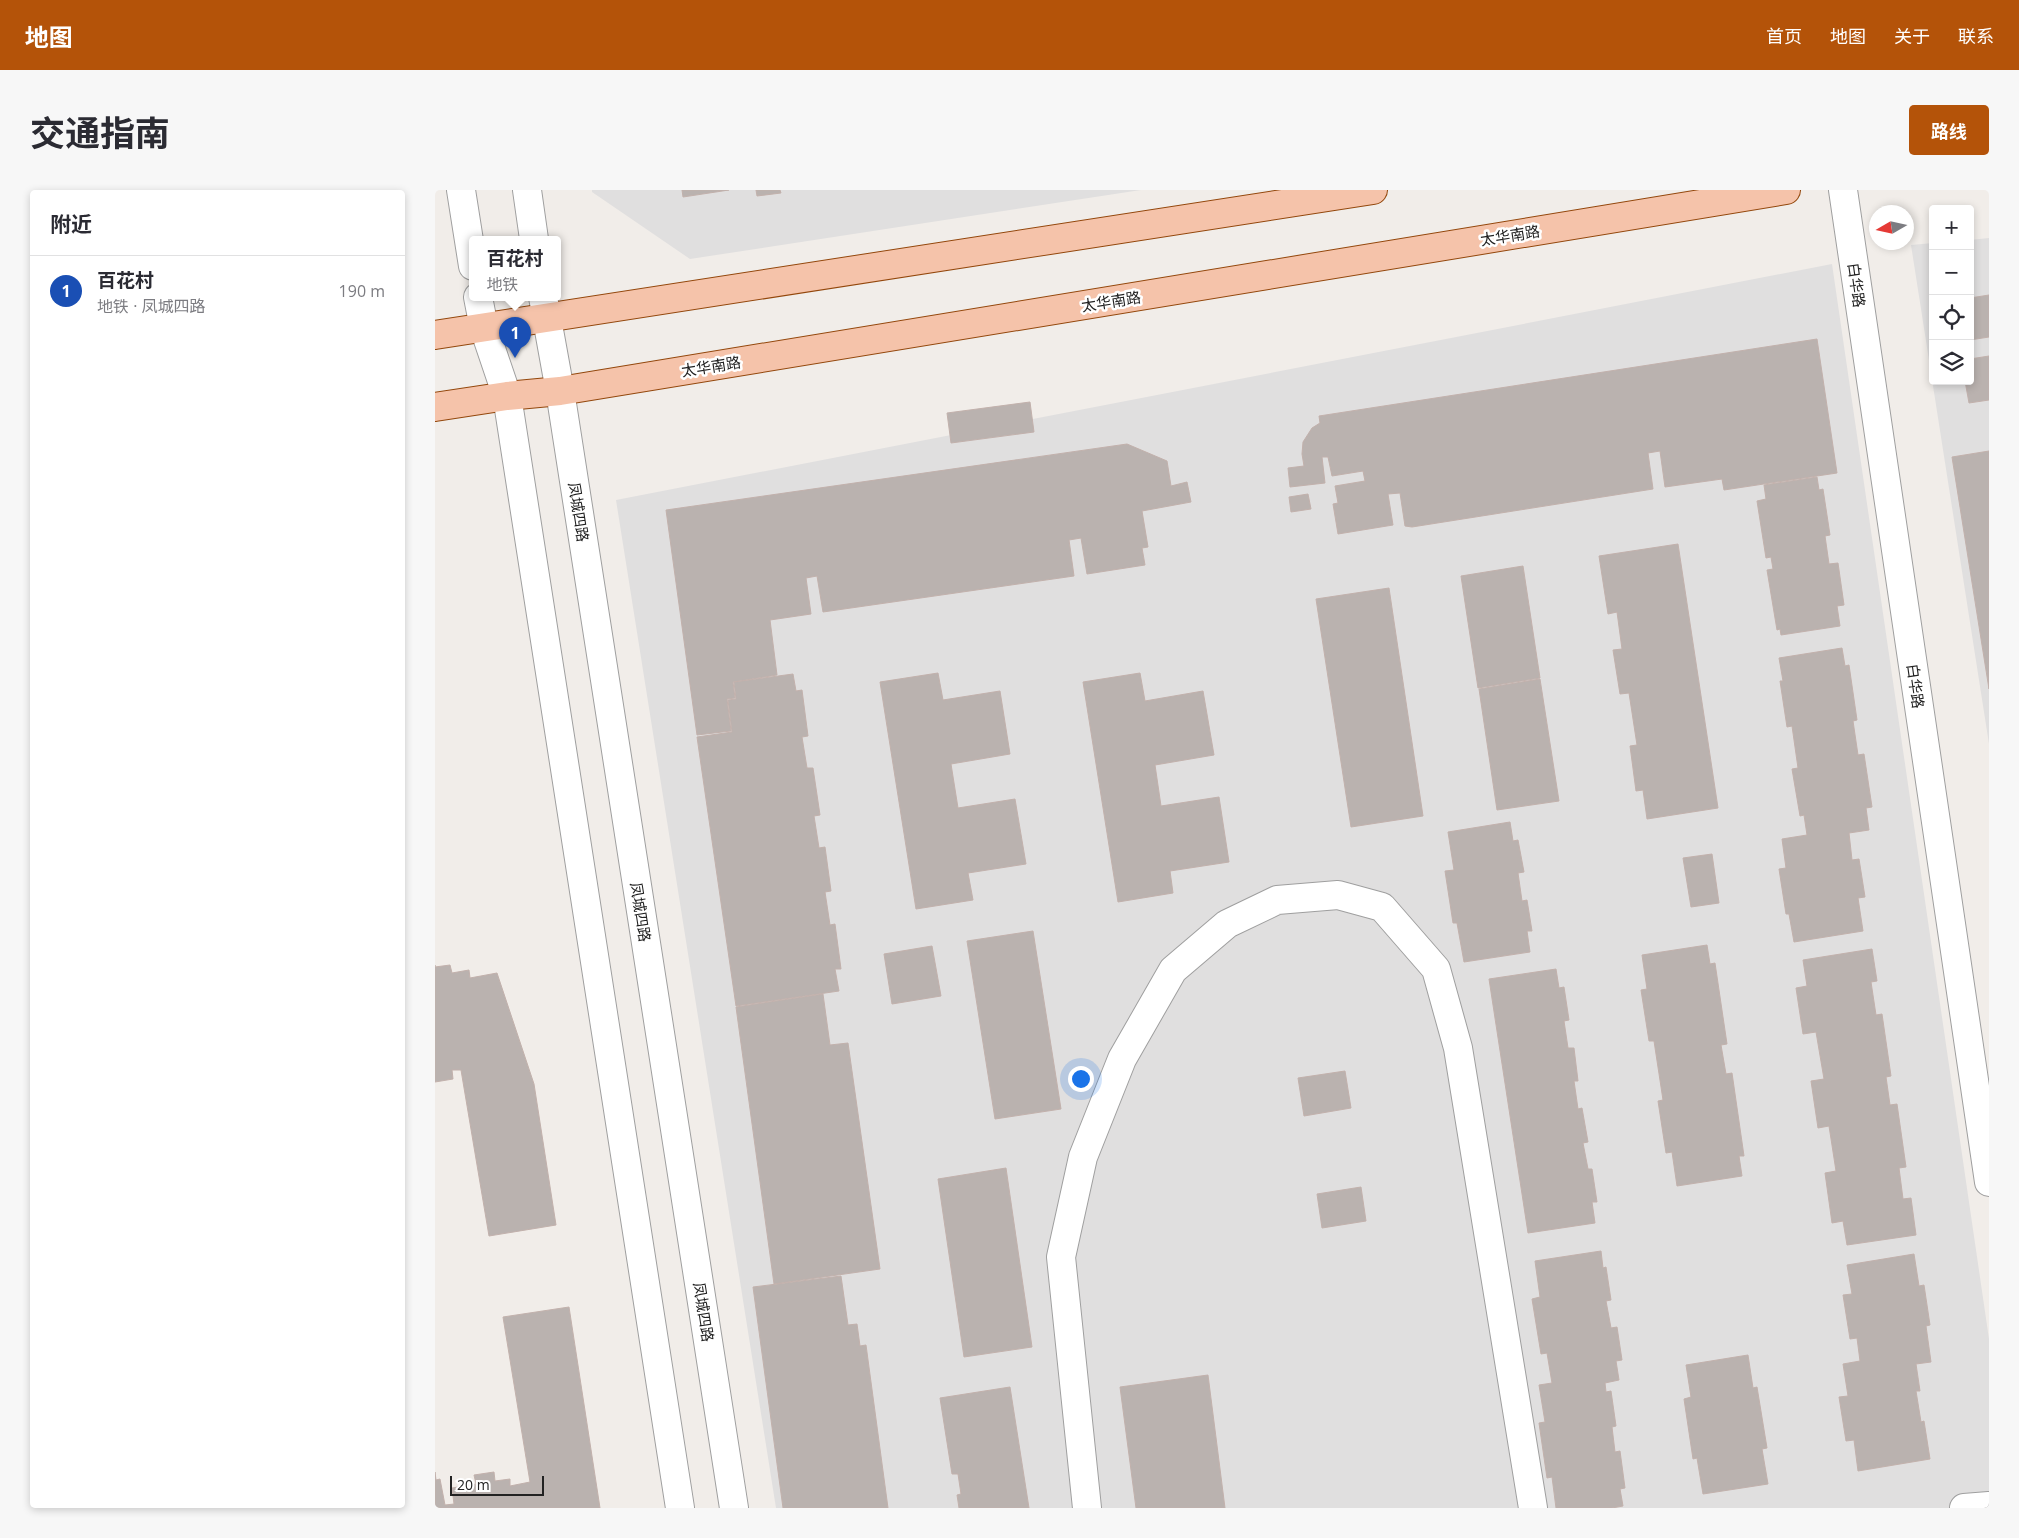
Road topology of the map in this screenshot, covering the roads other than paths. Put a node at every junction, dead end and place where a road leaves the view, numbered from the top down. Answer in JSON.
{"nodes":[{"id":1,"x":461,"y":190,"type":"edge"},
{"id":2,"x":527,"y":190,"type":"edge"},
{"id":3,"x":1373,"y":190,"type":"edge"},
{"id":4,"x":1786,"y":190,"type":"edge"},
{"id":5,"x":1843,"y":190,"type":"edge"},
{"id":6,"x":534,"y":236,"type":"edge"},
{"id":7,"x":469,"y":241,"type":"edge"},
{"id":8,"x":479,"y":301,"type":"edge"},
{"id":9,"x":544,"y":307,"type":"edge"},
{"id":10,"x":484,"y":328,"type":"junction"},
{"id":11,"x":435,"y":336,"type":"edge"},
{"id":12,"x":560,"y":391,"type":"junction"},
{"id":13,"x":507,"y":396,"type":"junction"},
{"id":14,"x":435,"y":407,"type":"edge"},
{"id":15,"x":1989,"y":1182,"type":"edge"},
{"id":16,"x":1989,"y":1506,"type":"edge"},
{"id":17,"x":681,"y":1508,"type":"edge"},
{"id":18,"x":734,"y":1508,"type":"edge"},
{"id":19,"x":1087,"y":1508,"type":"edge"},
{"id":20,"x":1533,"y":1508,"type":"edge"},
{"id":21,"x":1965,"y":1508,"type":"edge"}],
"edges":[{"from":1,"to":7,"type":"street"},
{"from":2,"to":6,"type":"street"},
{"from":3,"to":9,"type":"main road"},
{"from":4,"to":12,"type":"main road","name":"太华南路"},
{"from":5,"to":15,"type":"street","name":"白华路"},
{"from":8,"to":10,"type":"street"},
{"from":9,"to":10,"type":"main road"},
{"from":9,"to":12,"type":"street","name":"凤城四路"},
{"from":10,"to":11,"type":"main road"},
{"from":10,"to":13,"type":"street"},
{"from":12,"to":13,"type":"main road","name":"太华南路"},
{"from":12,"to":18,"type":"street","name":"凤城四路"},
{"from":13,"to":14,"type":"main road","name":"太华南路"},
{"from":13,"to":17,"type":"street"},
{"from":16,"to":21,"type":"street"},
{"from":19,"to":20,"type":"street"}]}
